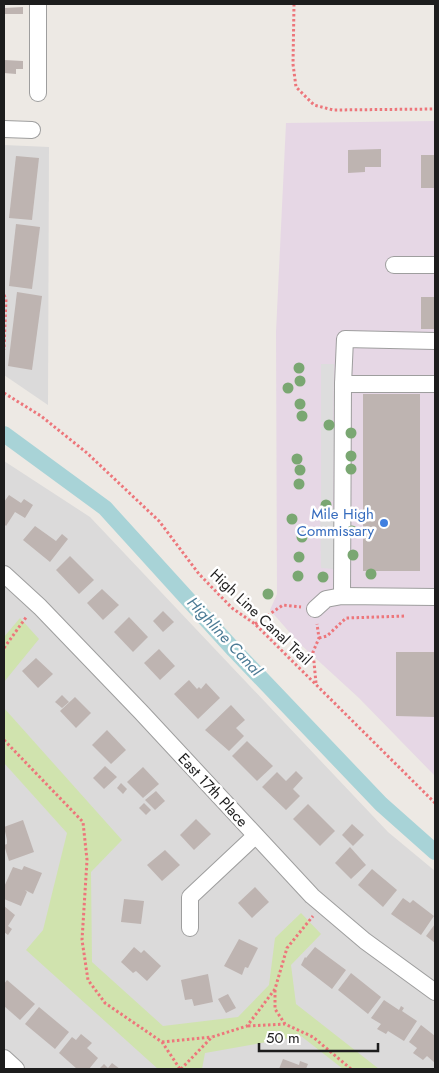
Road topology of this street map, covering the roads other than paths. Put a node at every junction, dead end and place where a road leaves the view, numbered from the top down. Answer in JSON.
{"nodes":[{"id":1,"x":38,"y":4,"type":"edge"},
{"id":2,"x":38,"y":93,"type":"dead end"},
{"id":3,"x":4,"y":129,"type":"edge"},
{"id":4,"x":32,"y":130,"type":"dead end"},
{"id":5,"x":394,"y":265,"type":"dead end"},
{"id":6,"x":435,"y":265,"type":"edge"},
{"id":7,"x":435,"y":341,"type":"edge"},
{"id":8,"x":343,"y":384,"type":"junction"},
{"id":9,"x":435,"y":384,"type":"edge"},
{"id":10,"x":4,"y":574,"type":"edge"},
{"id":11,"x":342,"y":596,"type":"junction"},
{"id":12,"x":435,"y":596,"type":"edge"},
{"id":13,"x":315,"y":609,"type":"road end"},
{"id":14,"x":255,"y":836,"type":"junction"},
{"id":15,"x":190,"y":928,"type":"dead end"},
{"id":16,"x":435,"y":992,"type":"edge"},
{"id":17,"x":4,"y":1058,"type":"edge"},
{"id":18,"x":16,"y":1069,"type":"edge"}],
"edges":[{"from":1,"to":2,"type":"street"},
{"from":3,"to":4,"type":"street"},
{"from":5,"to":6,"type":"street"},
{"from":7,"to":8,"type":"street"},
{"from":8,"to":9,"type":"street"},
{"from":8,"to":11,"type":"street"},
{"from":10,"to":14,"type":"street","name":"East 17th Place"},
{"from":11,"to":12,"type":"street"},
{"from":11,"to":13,"type":"street"},
{"from":14,"to":15,"type":"street"},
{"from":14,"to":16,"type":"street","name":"East 17th Place"},
{"from":17,"to":18,"type":"street"}]}
